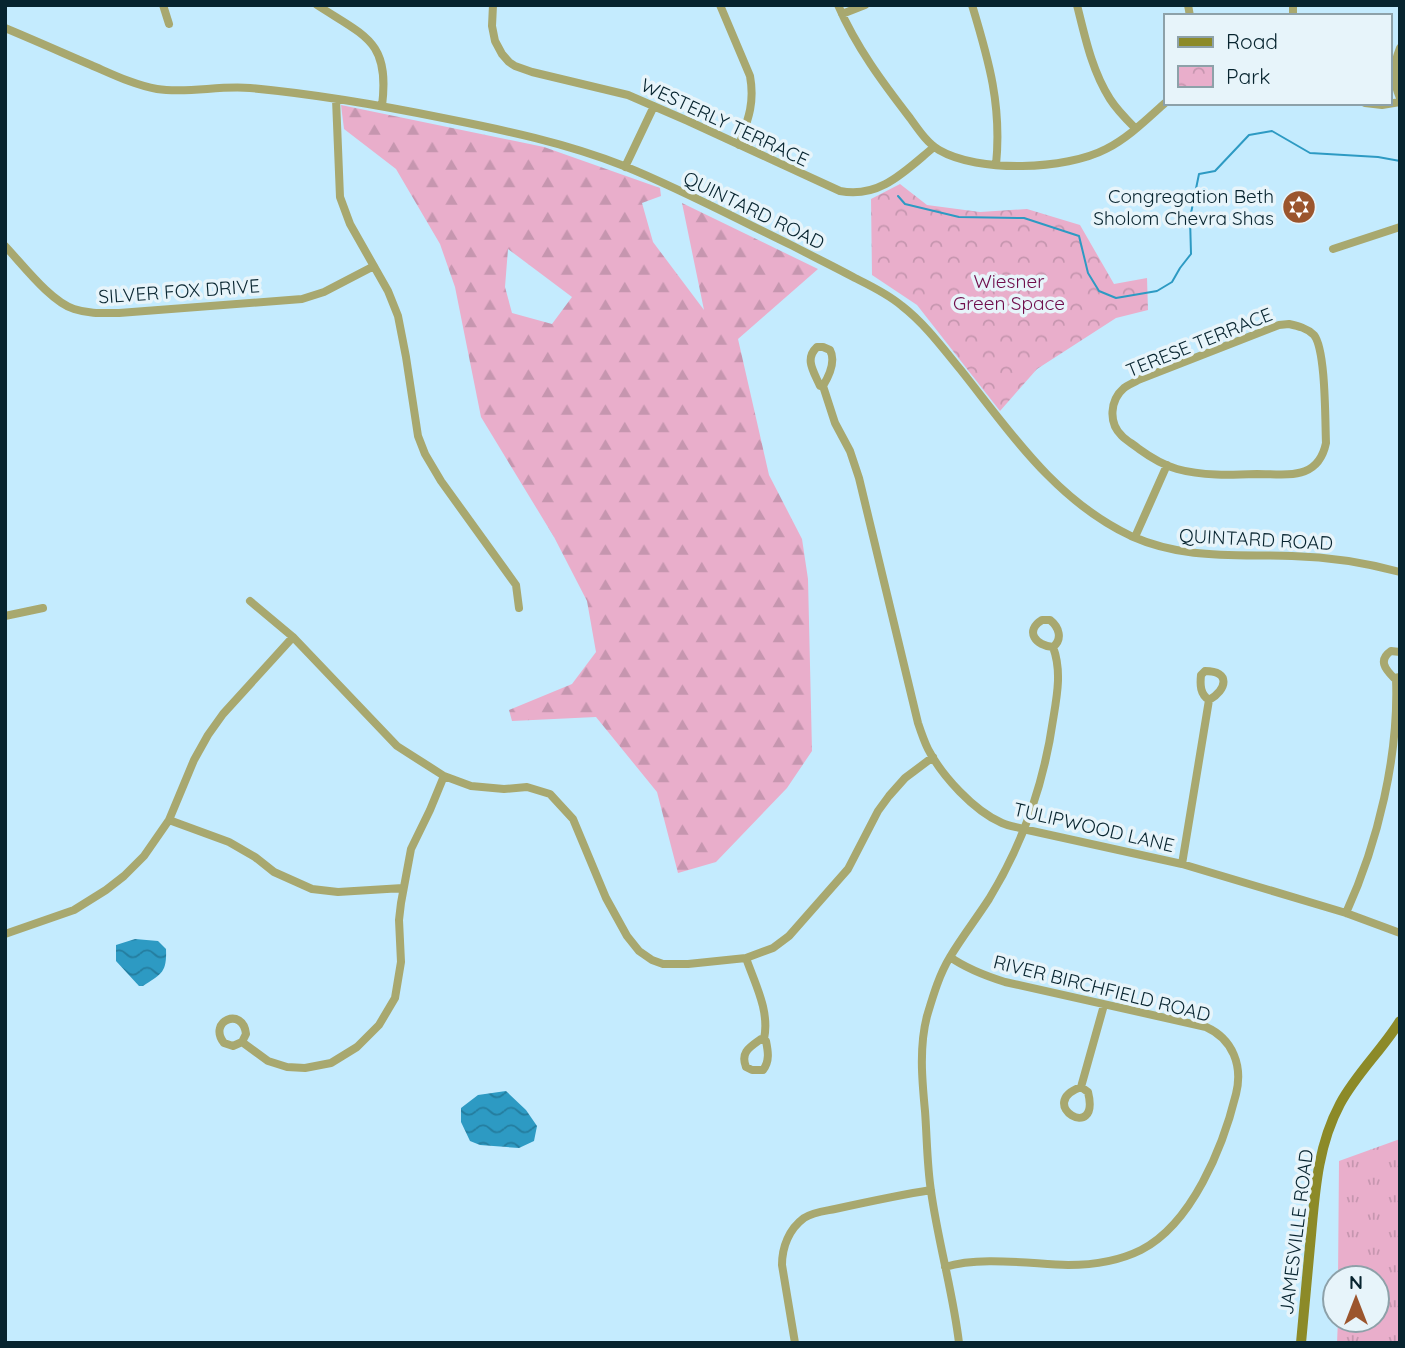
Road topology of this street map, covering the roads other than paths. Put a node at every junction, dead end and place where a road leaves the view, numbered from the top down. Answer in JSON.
{"nodes":[{"id":1,"x":163,"y":5,"type":"edge"},
{"id":2,"x":317,"y":5,"type":"edge"},
{"id":3,"x":493,"y":5,"type":"edge"},
{"id":4,"x":720,"y":5,"type":"edge"},
{"id":5,"x":865,"y":5,"type":"edge"},
{"id":6,"x":972,"y":5,"type":"edge"},
{"id":7,"x":1077,"y":5,"type":"edge"},
{"id":8,"x":840,"y":9,"type":"edge"},
{"id":9,"x":169,"y":24,"type":"dead end"},
{"id":10,"x":5,"y":28,"type":"edge"},
{"id":11,"x":1400,"y":48,"type":"edge"},
{"id":12,"x":335,"y":99,"type":"junction"},
{"id":13,"x":1400,"y":100,"type":"edge"},
{"id":14,"x":1164,"y":105,"type":"edge"},
{"id":15,"x":382,"y":106,"type":"junction"},
{"id":16,"x":654,"y":106,"type":"junction"},
{"id":17,"x":1135,"y":128,"type":"junction"},
{"id":18,"x":739,"y":145,"type":"junction"},
{"id":19,"x":934,"y":147,"type":"junction"},
{"id":20,"x":996,"y":165,"type":"junction"},
{"id":21,"x":625,"y":167,"type":"junction"},
{"id":22,"x":1400,"y":227,"type":"edge"},
{"id":23,"x":5,"y":246,"type":"edge"},
{"id":24,"x":1333,"y":249,"type":"dead end"},
{"id":25,"x":374,"y":266,"type":"junction"},
{"id":26,"x":823,"y":386,"type":"dead end"},
{"id":27,"x":1167,"y":465,"type":"junction"},
{"id":28,"x":1135,"y":537,"type":"junction"},
{"id":29,"x":1400,"y":572,"type":"edge"},
{"id":30,"x":250,"y":601,"type":"dead end"},
{"id":31,"x":43,"y":608,"type":"dead end"},
{"id":32,"x":519,"y":608,"type":"dead end"},
{"id":33,"x":5,"y":616,"type":"edge"},
{"id":34,"x":293,"y":637,"type":"junction"},
{"id":35,"x":1053,"y":647,"type":"dead end"},
{"id":36,"x":1400,"y":652,"type":"edge"},
{"id":37,"x":1398,"y":678,"type":"edge"},
{"id":38,"x":1209,"y":700,"type":"dead end"},
{"id":39,"x":933,"y":757,"type":"junction"},
{"id":40,"x":444,"y":776,"type":"junction"},
{"id":41,"x":169,"y":820,"type":"junction"},
{"id":42,"x":1023,"y":829,"type":"junction"},
{"id":43,"x":1182,"y":864,"type":"junction"},
{"id":44,"x":403,"y":888,"type":"junction"},
{"id":45,"x":1346,"y":913,"type":"junction"},
{"id":46,"x":1400,"y":933,"type":"edge"},
{"id":47,"x":5,"y":934,"type":"edge"},
{"id":48,"x":950,"y":957,"type":"junction"},
{"id":49,"x":746,"y":958,"type":"junction"},
{"id":50,"x":1104,"y":1005,"type":"junction"},
{"id":51,"x":1400,"y":1021,"type":"edge"},
{"id":52,"x":764,"y":1039,"type":"dead end"},
{"id":53,"x":242,"y":1042,"type":"dead end"},
{"id":54,"x":1081,"y":1087,"type":"dead end"},
{"id":55,"x":931,"y":1189,"type":"junction"},
{"id":56,"x":945,"y":1267,"type":"junction"},
{"id":57,"x":795,"y":1343,"type":"edge"},
{"id":58,"x":959,"y":1343,"type":"edge"},
{"id":59,"x":1301,"y":1343,"type":"edge"}],
"edges":[{"from":1,"to":9,"type":"street"},
{"from":2,"to":15,"type":"street"},
{"from":3,"to":16,"type":"street","name":"WESTERLY TERRACE"},
{"from":4,"to":18,"type":"street"},
{"from":5,"to":8,"type":"street"},
{"from":6,"to":20,"type":"street"},
{"from":7,"to":17,"type":"street"},
{"from":8,"to":19,"type":"street"},
{"from":10,"to":12,"type":"street","name":"QUINTARD ROAD"},
{"from":11,"to":13,"type":"street"},
{"from":12,"to":15,"type":"street","name":"QUINTARD ROAD"},
{"from":12,"to":25,"type":"street"},
{"from":14,"to":17,"type":"street"},
{"from":15,"to":21,"type":"street","name":"QUINTARD ROAD"},
{"from":16,"to":18,"type":"street","name":"WESTERLY TERRACE"},
{"from":16,"to":21,"type":"street"},
{"from":17,"to":20,"type":"street"},
{"from":18,"to":19,"type":"street","name":"WESTERLY TERRACE"},
{"from":19,"to":20,"type":"street"},
{"from":21,"to":28,"type":"street","name":"QUINTARD ROAD"},
{"from":22,"to":24,"type":"street"},
{"from":23,"to":25,"type":"street","name":"SILVER FOX DRIVE"},
{"from":25,"to":32,"type":"street"},
{"from":26,"to":39,"type":"street","name":"TULIPWOOD LANE"},
{"from":27,"to":27,"type":"street","name":"TERESE TERRACE"},
{"from":27,"to":28,"type":"street"},
{"from":28,"to":29,"type":"street","name":"QUINTARD ROAD"},
{"from":30,"to":34,"type":"street"},
{"from":31,"to":33,"type":"street"},
{"from":34,"to":40,"type":"street"},
{"from":34,"to":41,"type":"street"},
{"from":35,"to":42,"type":"street"},
{"from":36,"to":37,"type":"street"},
{"from":37,"to":45,"type":"street"},
{"from":38,"to":43,"type":"street"},
{"from":39,"to":42,"type":"street","name":"TULIPWOOD LANE"},
{"from":39,"to":49,"type":"street"},
{"from":40,"to":44,"type":"street"},
{"from":40,"to":49,"type":"street"},
{"from":41,"to":44,"type":"street"},
{"from":41,"to":47,"type":"street"},
{"from":42,"to":43,"type":"street","name":"TULIPWOOD LANE"},
{"from":42,"to":48,"type":"street"},
{"from":43,"to":45,"type":"street","name":"TULIPWOOD LANE"},
{"from":44,"to":53,"type":"street"},
{"from":45,"to":46,"type":"street","name":"TULIPWOOD LANE"},
{"from":48,"to":50,"type":"street","name":"RIVER BIRCHFIELD ROAD"},
{"from":48,"to":55,"type":"street"},
{"from":49,"to":52,"type":"street"},
{"from":50,"to":54,"type":"street"},
{"from":50,"to":56,"type":"street","name":"RIVER BIRCHFIELD ROAD"},
{"from":51,"to":59,"type":"street","name":"JAMESVILLE ROAD"},
{"from":55,"to":56,"type":"street"},
{"from":55,"to":57,"type":"street"},
{"from":56,"to":58,"type":"street"}]}
